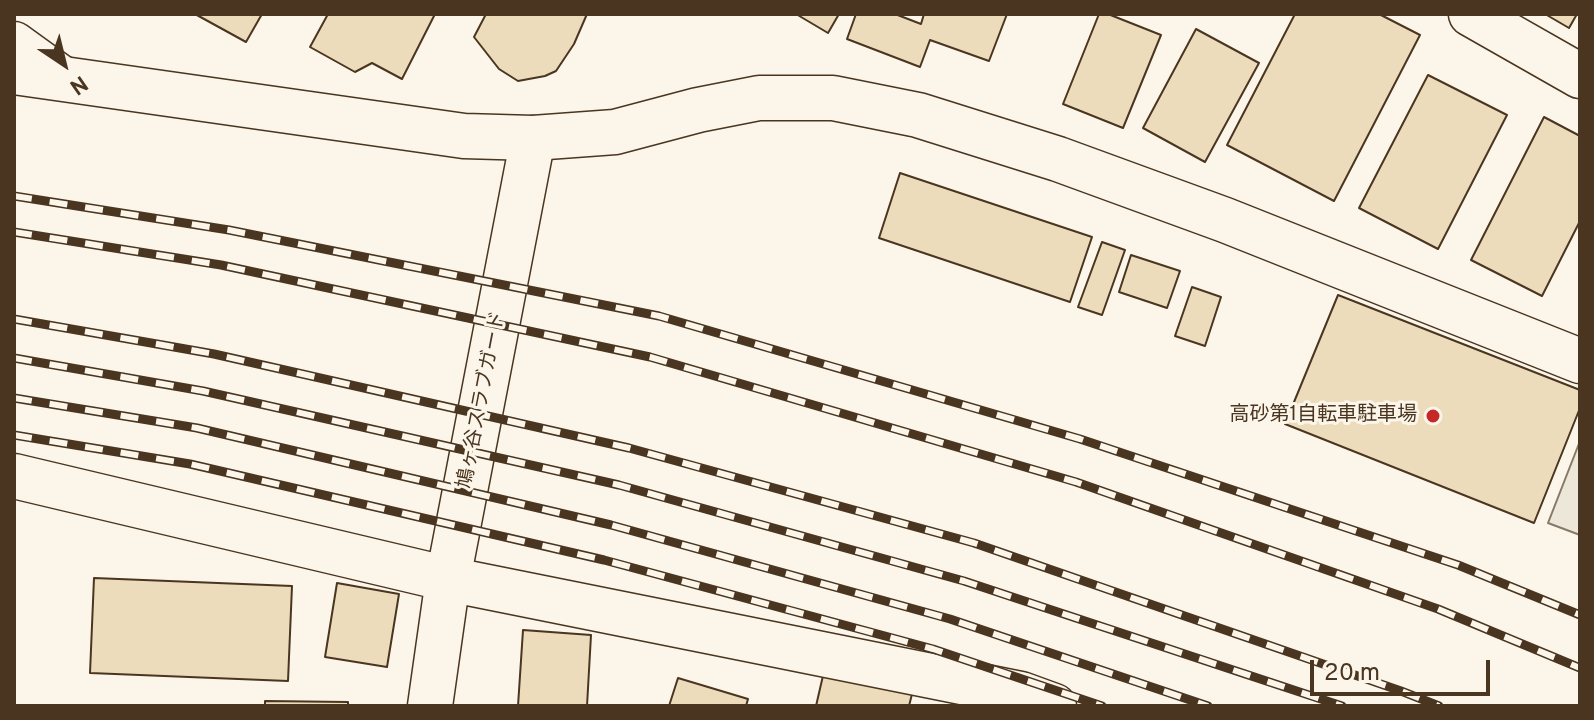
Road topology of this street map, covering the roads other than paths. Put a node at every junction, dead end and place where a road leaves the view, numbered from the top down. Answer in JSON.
{"nodes":[{"id":1,"x":1471,"y":14,"type":"edge"},
{"id":2,"x":14,"y":44,"type":"edge"},
{"id":3,"x":14,"y":72,"type":"edge"},
{"id":4,"x":1580,"y":76,"type":"edge"},
{"id":5,"x":61,"y":78,"type":"junction"},
{"id":6,"x":533,"y":138,"type":"junction"},
{"id":7,"x":1580,"y":361,"type":"edge"},
{"id":8,"x":14,"y":476,"type":"edge"},
{"id":9,"x":451,"y":565,"type":"junction"},
{"id":10,"x":430,"y":706,"type":"edge"},
{"id":11,"x":1054,"y":706,"type":"edge"}],
"edges":[{"from":1,"to":4,"type":"street"},
{"from":2,"to":5,"type":"street"},
{"from":3,"to":5,"type":"street"},
{"from":5,"to":6,"type":"street"},
{"from":6,"to":7,"type":"street"},
{"from":6,"to":9,"type":"street","name":"鳩ヶ谷スラブガード"},
{"from":8,"to":9,"type":"street"},
{"from":9,"to":10,"type":"street","name":"鳩ヶ谷スラブガード"},
{"from":9,"to":11,"type":"street"}]}
